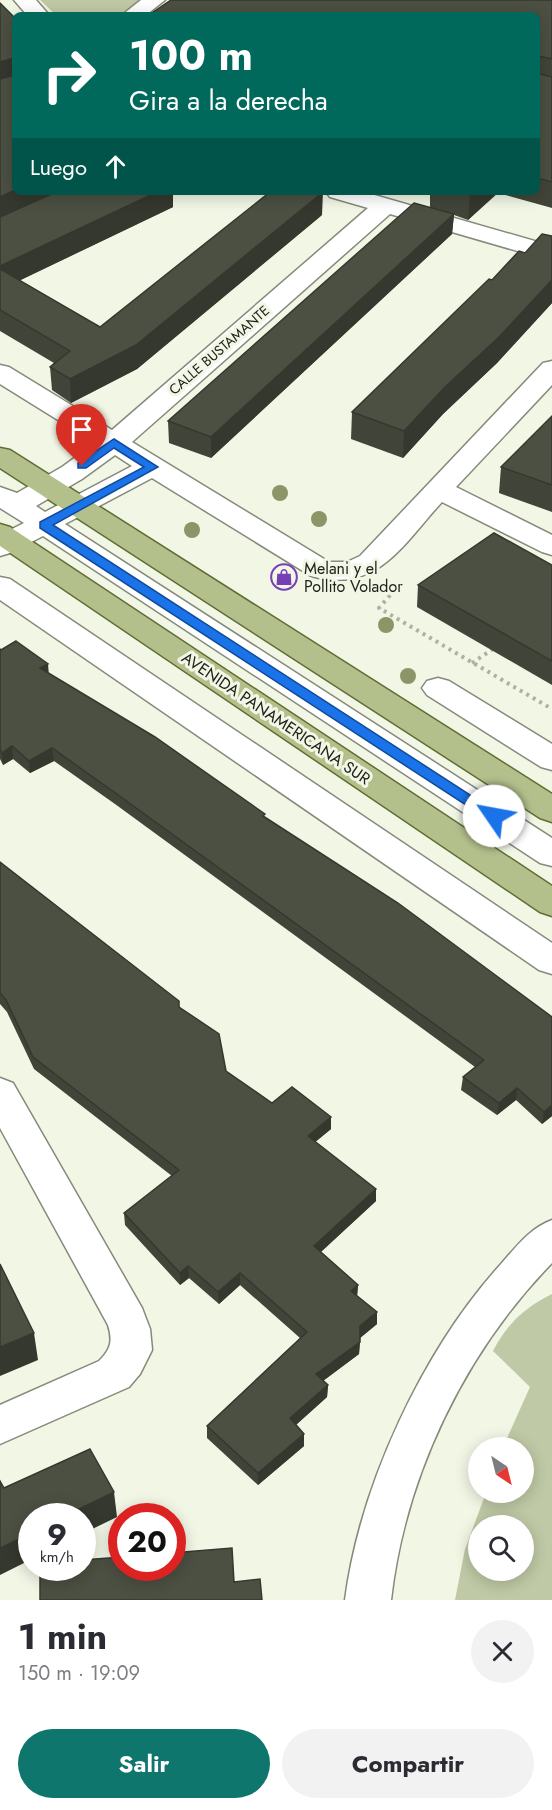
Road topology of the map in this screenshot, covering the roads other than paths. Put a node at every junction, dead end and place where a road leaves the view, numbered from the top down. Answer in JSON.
{"nodes":[{"id":1,"x":24,"y":0,"type":"edge"},
{"id":2,"x":155,"y":0,"type":"edge"},
{"id":3,"x":36,"y":12,"type":"edge"},
{"id":4,"x":137,"y":12,"type":"edge"},
{"id":5,"x":348,"y":195,"type":"edge"},
{"id":6,"x":385,"y":206,"type":"junction"},
{"id":7,"x":552,"y":254,"type":"edge"},
{"id":8,"x":552,"y":370,"type":"edge"},
{"id":9,"x":0,"y":373,"type":"edge"},
{"id":10,"x":114,"y":443,"type":"junction"},
{"id":11,"x":0,"y":456,"type":"edge"},
{"id":12,"x":153,"y":467,"type":"junction"},
{"id":13,"x":47,"y":488,"type":"junction"},
{"id":14,"x":438,"y":489,"type":"junction"},
{"id":15,"x":5,"y":504,"type":"edge"},
{"id":16,"x":78,"y":507,"type":"junction"},
{"id":17,"x":45,"y":525,"type":"junction"},
{"id":18,"x":4,"y":541,"type":"edge"},
{"id":19,"x":552,"y":546,"type":"edge"},
{"id":20,"x":0,"y":586,"type":"edge"},
{"id":21,"x":438,"y":688,"type":"road end"},
{"id":22,"x":552,"y":759,"type":"edge"},
{"id":23,"x":552,"y":810,"type":"edge"},
{"id":24,"x":552,"y":854,"type":"edge"},
{"id":25,"x":552,"y":903,"type":"edge"},
{"id":26,"x":552,"y":961,"type":"edge"},
{"id":27,"x":0,"y":1093,"type":"edge"},
{"id":28,"x":552,"y":1237,"type":"edge"},
{"id":29,"x":0,"y":1425,"type":"edge"},
{"id":30,"x":368,"y":1600,"type":"edge"}],
"edges":[{"from":1,"to":3,"type":"street"},
{"from":2,"to":4,"type":"street"},
{"from":5,"to":6,"type":"street"},
{"from":6,"to":7,"type":"street"},
{"from":6,"to":10,"type":"street","name":"CALLE BUSTAMANTE"},
{"from":8,"to":14,"type":"street"},
{"from":9,"to":10,"type":"street"},
{"from":10,"to":12,"type":"street"},
{"from":10,"to":13,"type":"street","name":"CALLE BUSTAMANTE"},
{"from":11,"to":13,"type":"main road"},
{"from":12,"to":14,"type":"street"},
{"from":12,"to":16,"type":"street"},
{"from":13,"to":15,"type":"street","name":"CALLE BUSTAMANTE"},
{"from":13,"to":16,"type":"main road"},
{"from":14,"to":19,"type":"street"},
{"from":15,"to":17,"type":"street"},
{"from":16,"to":17,"type":"street"},
{"from":16,"to":23,"type":"main road"},
{"from":17,"to":18,"type":"street"},
{"from":17,"to":24,"type":"street"},
{"from":18,"to":25,"type":"main road","name":"AVENIDA PANAMERICANA SUR"},
{"from":20,"to":26,"type":"street"},
{"from":21,"to":22,"type":"street"},
{"from":27,"to":29,"type":"street"},
{"from":28,"to":30,"type":"street"}]}
